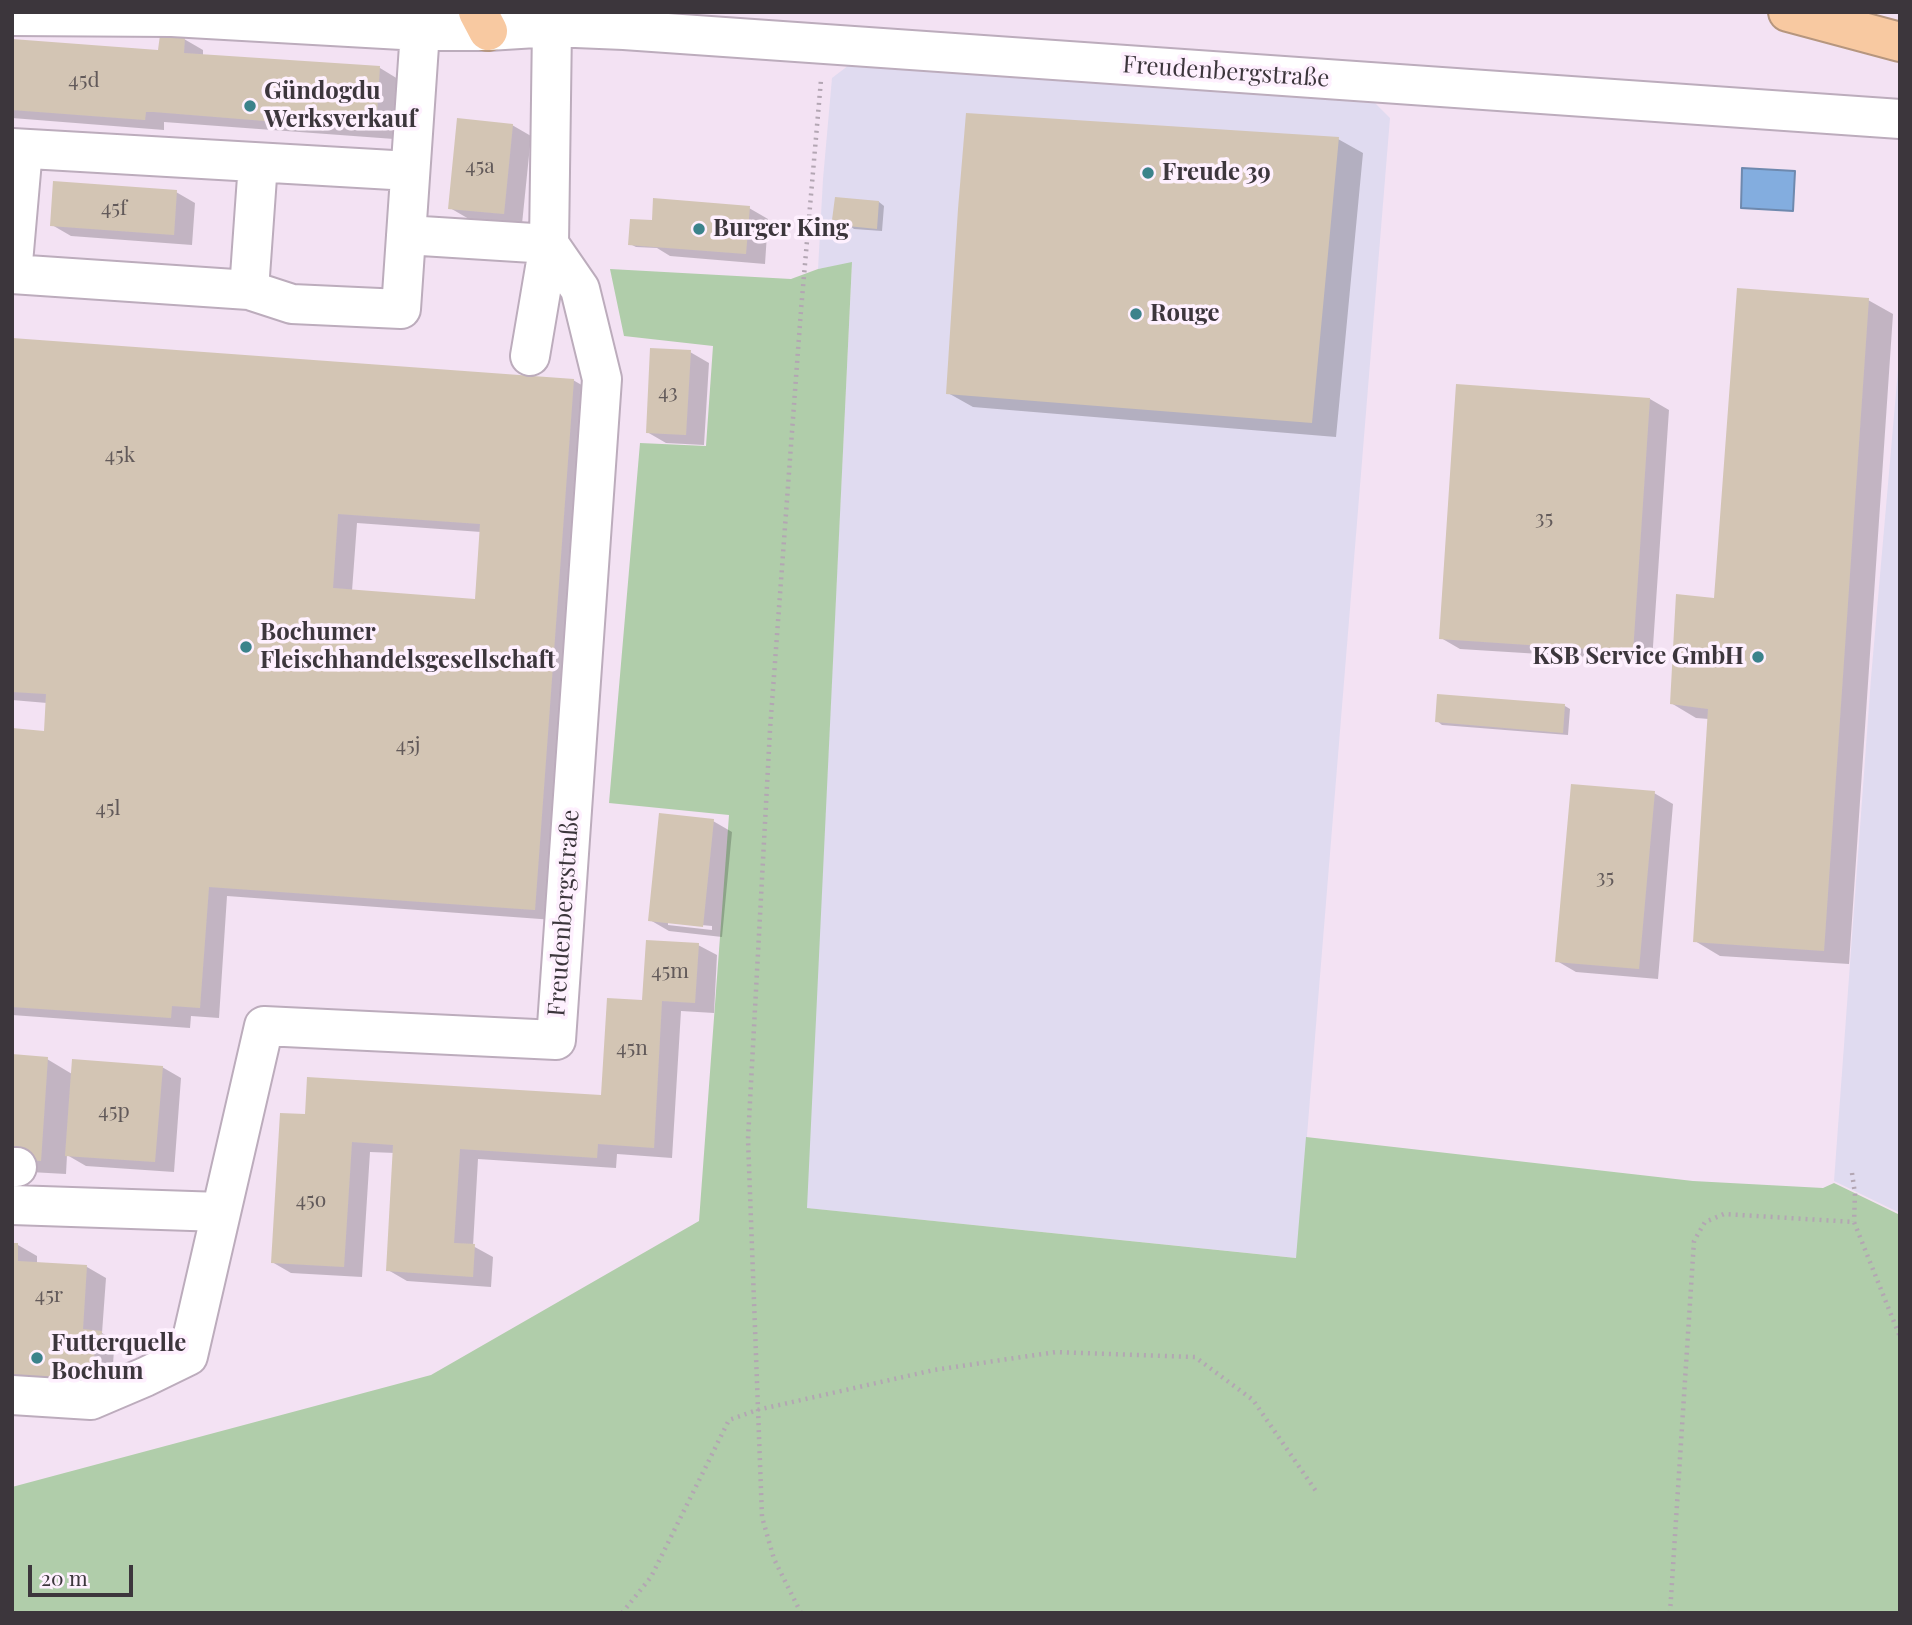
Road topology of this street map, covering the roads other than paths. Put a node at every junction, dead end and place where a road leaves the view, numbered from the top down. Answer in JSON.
{"nodes":[{"id":1,"x":1788,"y":12,"type":"edge"},
{"id":2,"x":1855,"y":12,"type":"edge"},
{"id":3,"x":12,"y":16,"type":"edge"},
{"id":4,"x":1900,"y":17,"type":"edge"},
{"id":5,"x":483,"y":21,"type":"edge"},
{"id":6,"x":552,"y":26,"type":"junction"},
{"id":7,"x":420,"y":31,"type":"junction"},
{"id":8,"x":1900,"y":42,"type":"edge"},
{"id":9,"x":1900,"y":119,"type":"edge"},
{"id":10,"x":18,"y":148,"type":"edge"},
{"id":11,"x":258,"y":163,"type":"junction"},
{"id":12,"x":410,"y":171,"type":"junction"},
{"id":13,"x":406,"y":235,"type":"junction"},
{"id":14,"x":549,"y":244,"type":"junction"},
{"id":15,"x":249,"y":290,"type":"junction"},
{"id":16,"x":530,"y":356,"type":"dead end"},
{"id":17,"x":12,"y":1205,"type":"edge"},
{"id":18,"x":221,"y":1212,"type":"junction"},
{"id":19,"x":12,"y":1395,"type":"edge"}],
"edges":[{"from":1,"to":8,"type":"highway"},
{"from":2,"to":4,"type":"highway"},
{"from":3,"to":7,"type":"street","name":"Freudenbergstraße"},
{"from":5,"to":6,"type":"street","name":"Freudenbergstraße"},
{"from":5,"to":7,"type":"street","name":"Freudenbergstraße"},
{"from":6,"to":9,"type":"street","name":"Freudenbergstraße"},
{"from":6,"to":14,"type":"street"},
{"from":7,"to":12,"type":"street"},
{"from":10,"to":11,"type":"street"},
{"from":10,"to":15,"type":"street"},
{"from":11,"to":12,"type":"street"},
{"from":11,"to":15,"type":"street"},
{"from":12,"to":13,"type":"street"},
{"from":13,"to":14,"type":"street"},
{"from":13,"to":15,"type":"street"},
{"from":14,"to":16,"type":"street"},
{"from":14,"to":18,"type":"street","name":"Freudenbergstraße"},
{"from":17,"to":18,"type":"street"},
{"from":18,"to":19,"type":"street","name":"Freudenbergstraße"}]}
